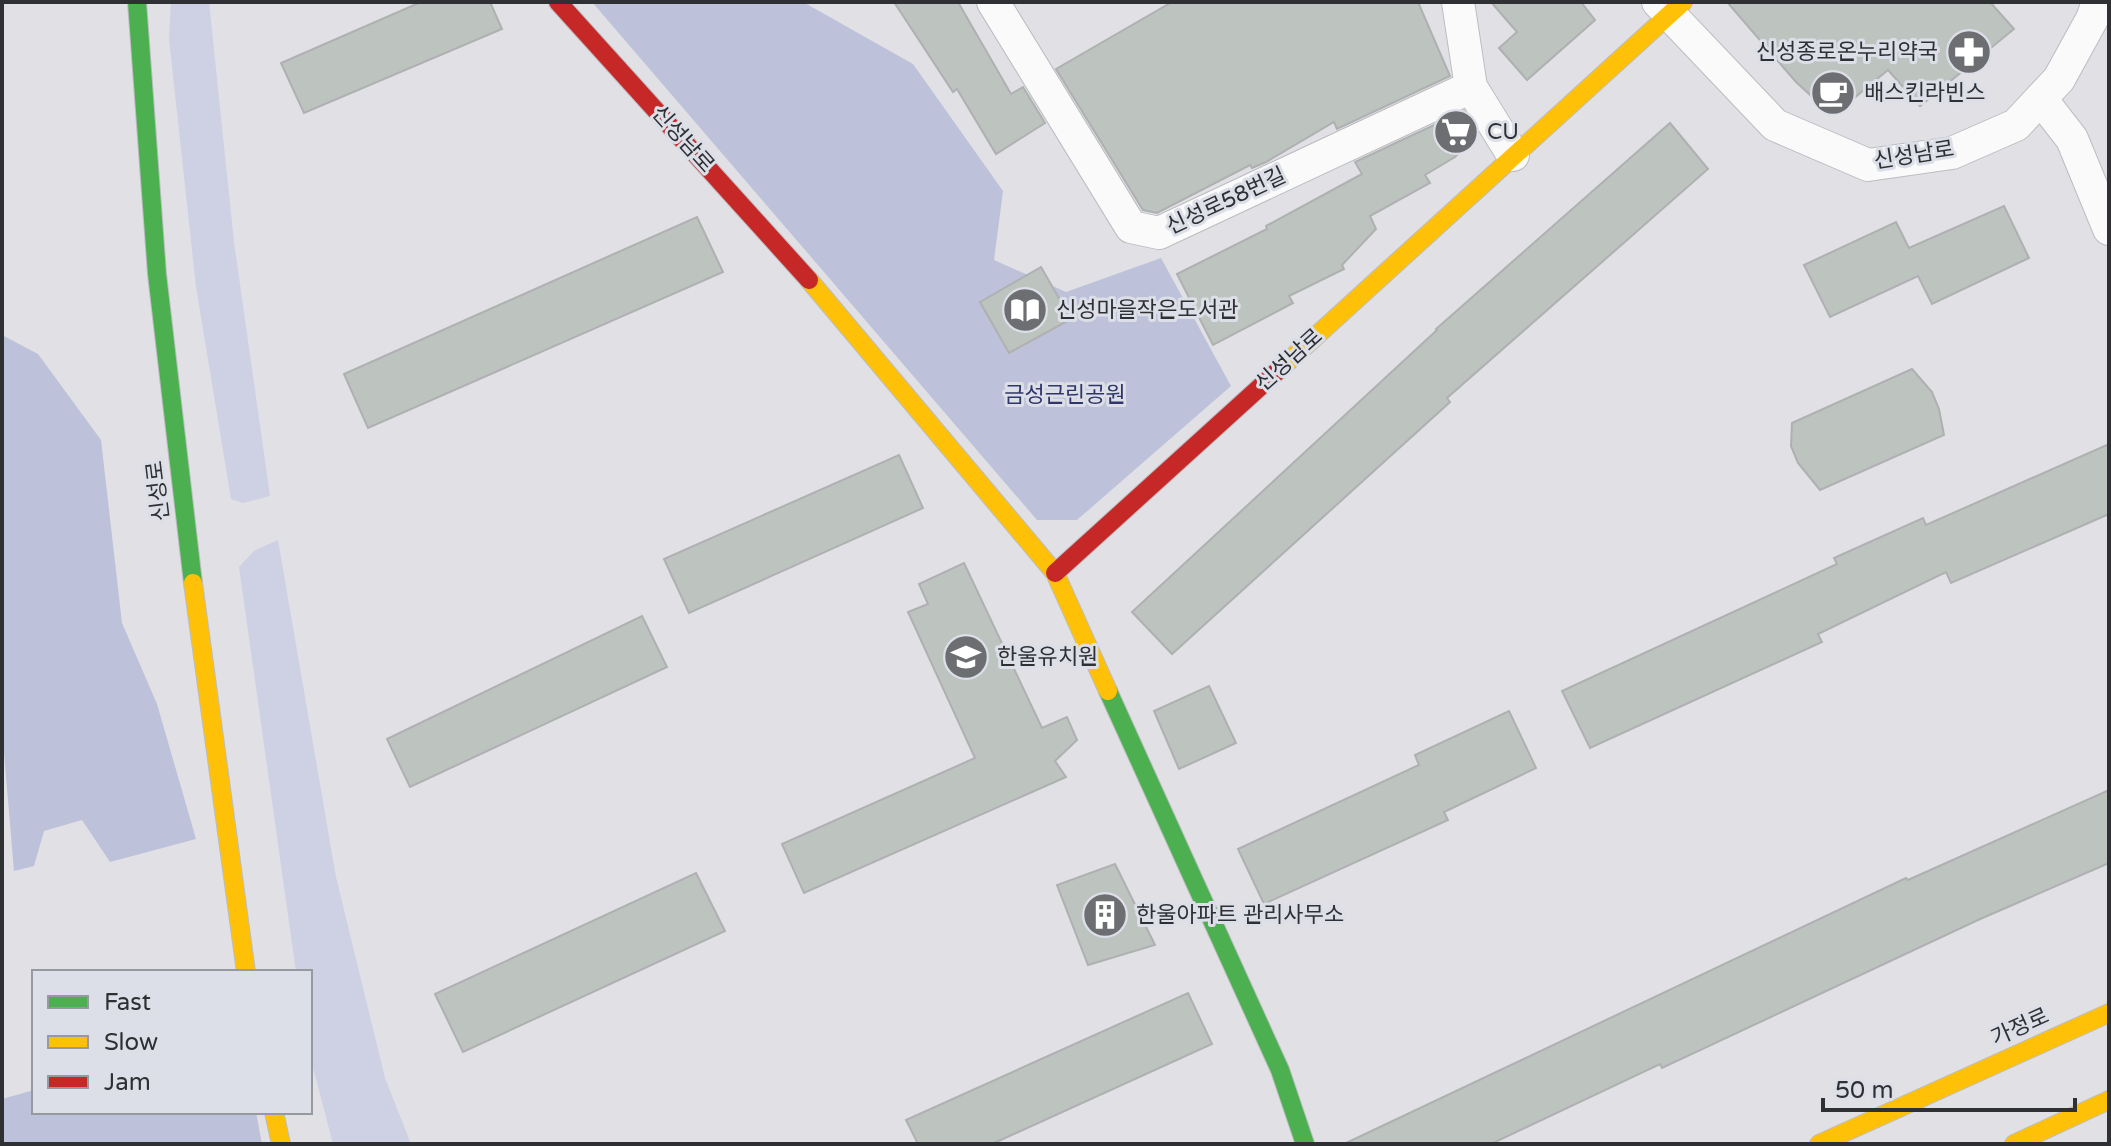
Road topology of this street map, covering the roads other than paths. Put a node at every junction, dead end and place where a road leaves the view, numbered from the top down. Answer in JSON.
{"nodes":[{"id":1,"x":137,"y":2,"type":"edge"},
{"id":2,"x":558,"y":2,"type":"edge"},
{"id":3,"x":993,"y":2,"type":"edge"},
{"id":4,"x":1458,"y":2,"type":"edge"},
{"id":5,"x":2098,"y":2,"type":"edge"},
{"id":6,"x":1670,"y":6,"type":"edge"},
{"id":7,"x":1471,"y":87,"type":"junction"},
{"id":8,"x":2041,"y":99,"type":"junction"},
{"id":9,"x":1513,"y":155,"type":"junction"},
{"id":10,"x":2109,"y":229,"type":"edge"},
{"id":11,"x":1055,"y":573,"type":"junction"},
{"id":12,"x":246,"y":970,"type":"edge"},
{"id":13,"x":2109,"y":1013,"type":"edge"},
{"id":14,"x":2109,"y":1100,"type":"edge"},
{"id":15,"x":274,"y":1114,"type":"edge"},
{"id":16,"x":281,"y":1144,"type":"edge"},
{"id":17,"x":1305,"y":1144,"type":"edge"},
{"id":18,"x":1819,"y":1144,"type":"edge"},
{"id":19,"x":2014,"y":1144,"type":"edge"}],
"edges":[{"from":1,"to":12,"type":"street","name":"신성로"},
{"from":2,"to":11,"type":"street","name":"신성남로"},
{"from":3,"to":7,"type":"street","name":"신성로58번길"},
{"from":4,"to":7,"type":"street"},
{"from":5,"to":8,"type":"street","name":"신성남로"},
{"from":6,"to":8,"type":"street","name":"신성남로"},
{"from":6,"to":9,"type":"street","name":"신성남로"},
{"from":7,"to":9,"type":"street"},
{"from":8,"to":10,"type":"street"},
{"from":9,"to":11,"type":"street","name":"신성남로"},
{"from":11,"to":17,"type":"street"},
{"from":13,"to":18,"type":"street","name":"가정로"},
{"from":14,"to":19,"type":"street"},
{"from":15,"to":16,"type":"street"}]}
